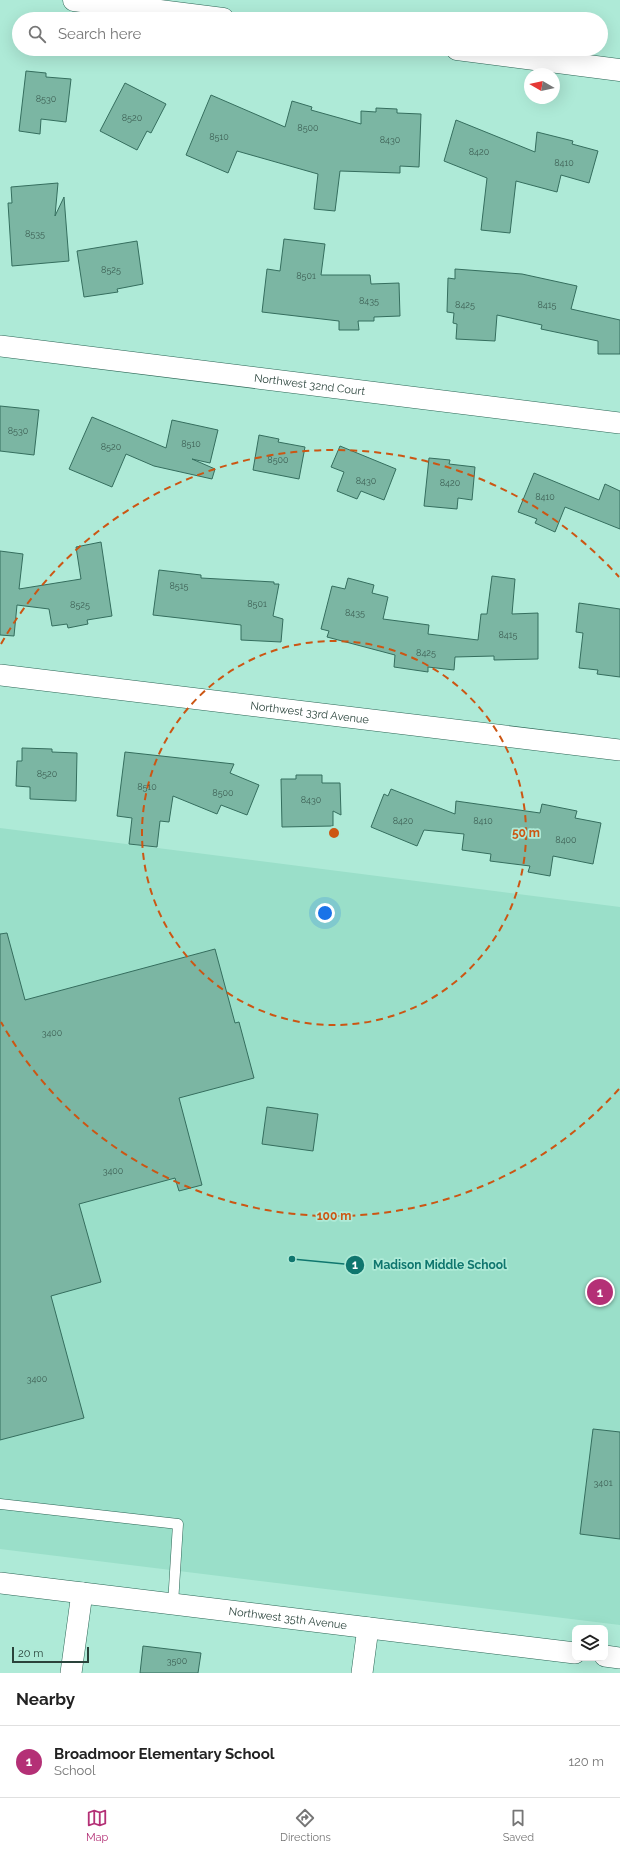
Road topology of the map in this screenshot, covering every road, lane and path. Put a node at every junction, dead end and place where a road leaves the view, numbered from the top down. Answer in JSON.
{"nodes":[{"id":1,"x":74,"y":0,"type":"edge"},
{"id":2,"x":168,"y":12,"type":"edge"},
{"id":3,"x":512,"y":56,"type":"edge"},
{"id":4,"x":620,"y":70,"type":"edge"},
{"id":5,"x":0,"y":346,"type":"edge"},
{"id":6,"x":620,"y":423,"type":"edge"},
{"id":7,"x":0,"y":675,"type":"edge"},
{"id":8,"x":620,"y":750,"type":"edge"},
{"id":9,"x":0,"y":1504,"type":"edge"},
{"id":10,"x":0,"y":1583,"type":"edge"},
{"id":11,"x":82,"y":1593,"type":"junction"},
{"id":12,"x":173,"y":1604,"type":"junction"},
{"id":13,"x":368,"y":1628,"type":"junction"},
{"id":14,"x":572,"y":1653,"type":"edge"},
{"id":15,"x":608,"y":1656,"type":"edge"},
{"id":16,"x":620,"y":1658,"type":"edge"},
{"id":17,"x":71,"y":1673,"type":"edge"},
{"id":18,"x":362,"y":1673,"type":"edge"}],
"edges":[{"from":1,"to":2,"type":"main road"},
{"from":3,"to":4,"type":"main road"},
{"from":5,"to":6,"type":"street","name":"Northwest 32nd Court"},
{"from":7,"to":8,"type":"street","name":"Northwest 33rd Avenue"},
{"from":9,"to":12,"type":"lane"},
{"from":10,"to":11,"type":"street","name":"Northwest 35th Avenue"},
{"from":11,"to":12,"type":"street","name":"Northwest 35th Avenue"},
{"from":11,"to":17,"type":"street"},
{"from":12,"to":13,"type":"street","name":"Northwest 35th Avenue"},
{"from":13,"to":14,"type":"street","name":"Northwest 35th Avenue"},
{"from":13,"to":18,"type":"street"},
{"from":15,"to":16,"type":"street"}]}
